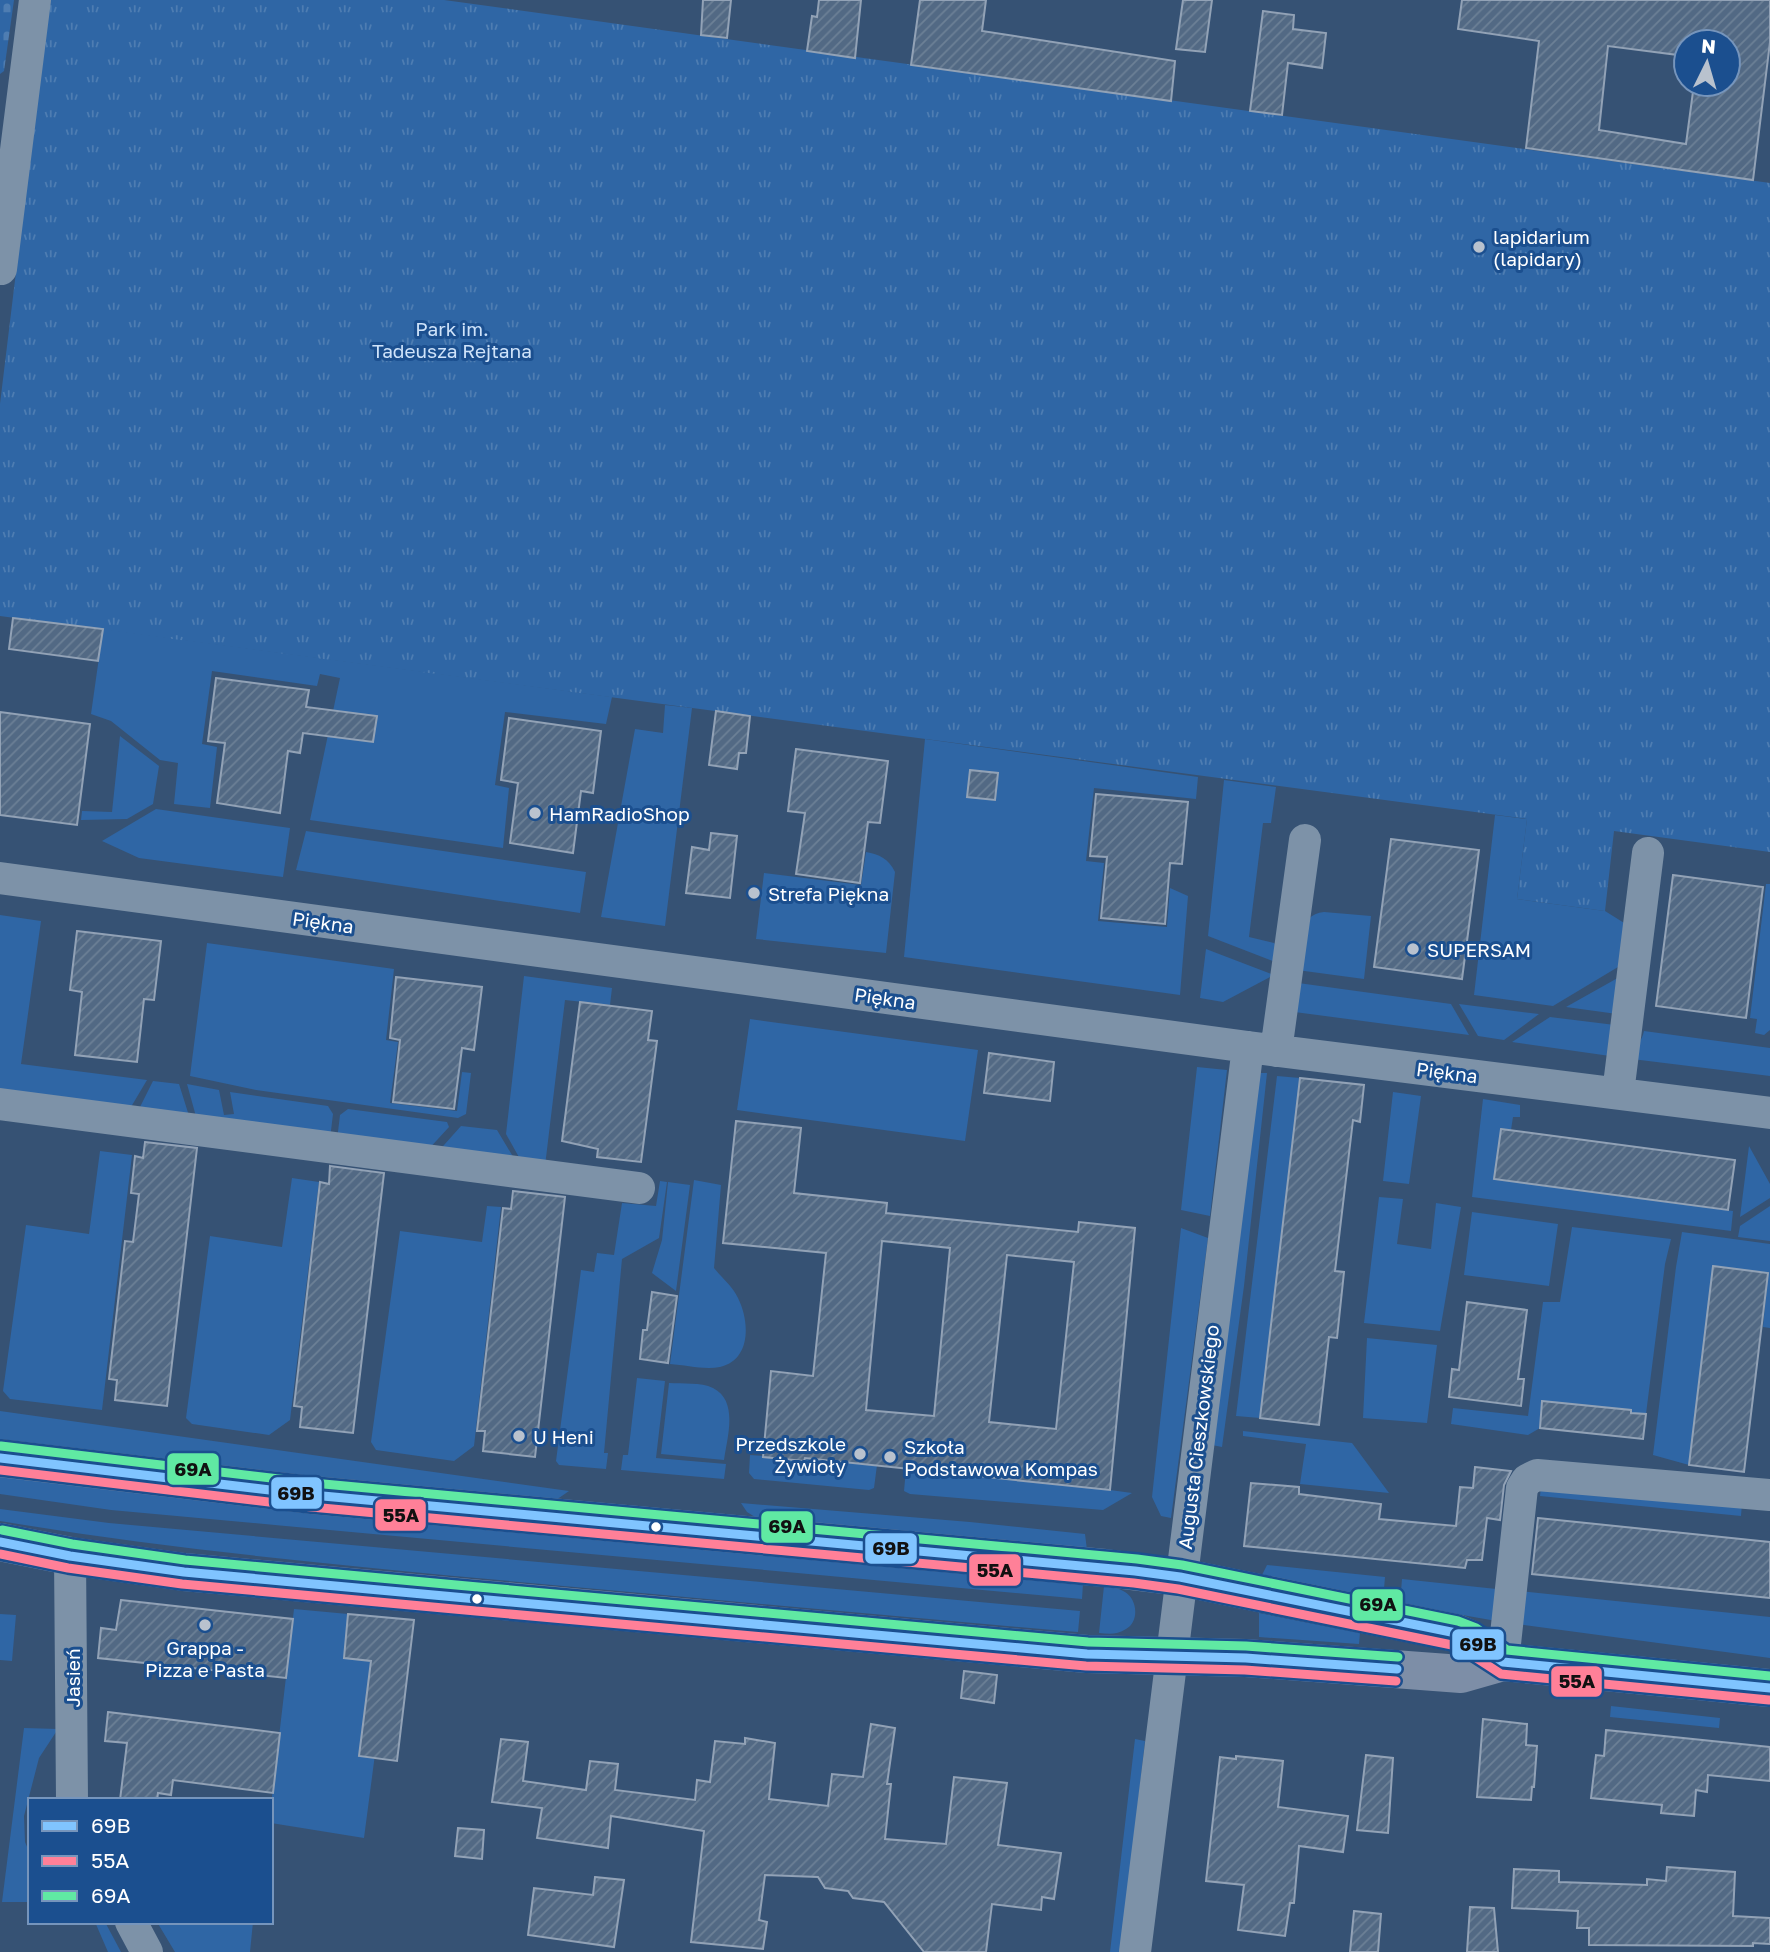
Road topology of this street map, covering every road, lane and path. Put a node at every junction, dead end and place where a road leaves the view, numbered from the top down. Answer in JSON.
{"nodes":[{"id":1,"x":34,"y":0,"type":"edge"},
{"id":2,"x":1,"y":270,"type":"edge"},
{"id":3,"x":1305,"y":840,"type":"dead end"},
{"id":4,"x":1648,"y":853,"type":"dead end"},
{"id":5,"x":0,"y":878,"type":"edge"},
{"id":6,"x":1262,"y":1049,"type":"junction"},
{"id":7,"x":1618,"y":1093,"type":"junction"},
{"id":8,"x":0,"y":1104,"type":"edge"},
{"id":9,"x":1770,"y":1113,"type":"edge"},
{"id":10,"x":639,"y":1188,"type":"dead end"},
{"id":11,"x":0,"y":1458,"type":"edge"},
{"id":12,"x":1770,"y":1495,"type":"edge"},
{"id":13,"x":0,"y":1542,"type":"edge"},
{"id":14,"x":70,"y":1556,"type":"junction"},
{"id":15,"x":1180,"y":1577,"type":"junction"},
{"id":16,"x":1172,"y":1656,"type":"junction"},
{"id":17,"x":1503,"y":1662,"type":"junction"},
{"id":18,"x":1770,"y":1688,"type":"edge"},
{"id":19,"x":72,"y":1798,"type":"edge"},
{"id":20,"x":132,"y":1924,"type":"edge"},
{"id":21,"x":147,"y":1952,"type":"edge"},
{"id":22,"x":1135,"y":1952,"type":"edge"}],
"edges":[{"from":1,"to":2,"type":"street"},
{"from":3,"to":6,"type":"street","name":"Augusta Cieszkowskiego"},
{"from":4,"to":7,"type":"street"},
{"from":5,"to":6,"type":"street","name":"Piękna"},
{"from":6,"to":7,"type":"street","name":"Piękna"},
{"from":6,"to":15,"type":"street","name":"Augusta Cieszkowskiego"},
{"from":7,"to":9,"type":"street","name":"Piękna"},
{"from":8,"to":10,"type":"street"},
{"from":11,"to":15,"type":"main road"},
{"from":12,"to":17,"type":"street"},
{"from":13,"to":14,"type":"main road"},
{"from":14,"to":16,"type":"main road"},
{"from":14,"to":19,"type":"street","name":"Jasień"},
{"from":15,"to":16,"type":"street","name":"Augusta Cieszkowskiego"},
{"from":15,"to":17,"type":"main road"},
{"from":16,"to":17,"type":"main road"},
{"from":16,"to":22,"type":"street","name":"Augusta Cieszkowskiego"},
{"from":17,"to":18,"type":"main road"},
{"from":20,"to":21,"type":"street"}]}
